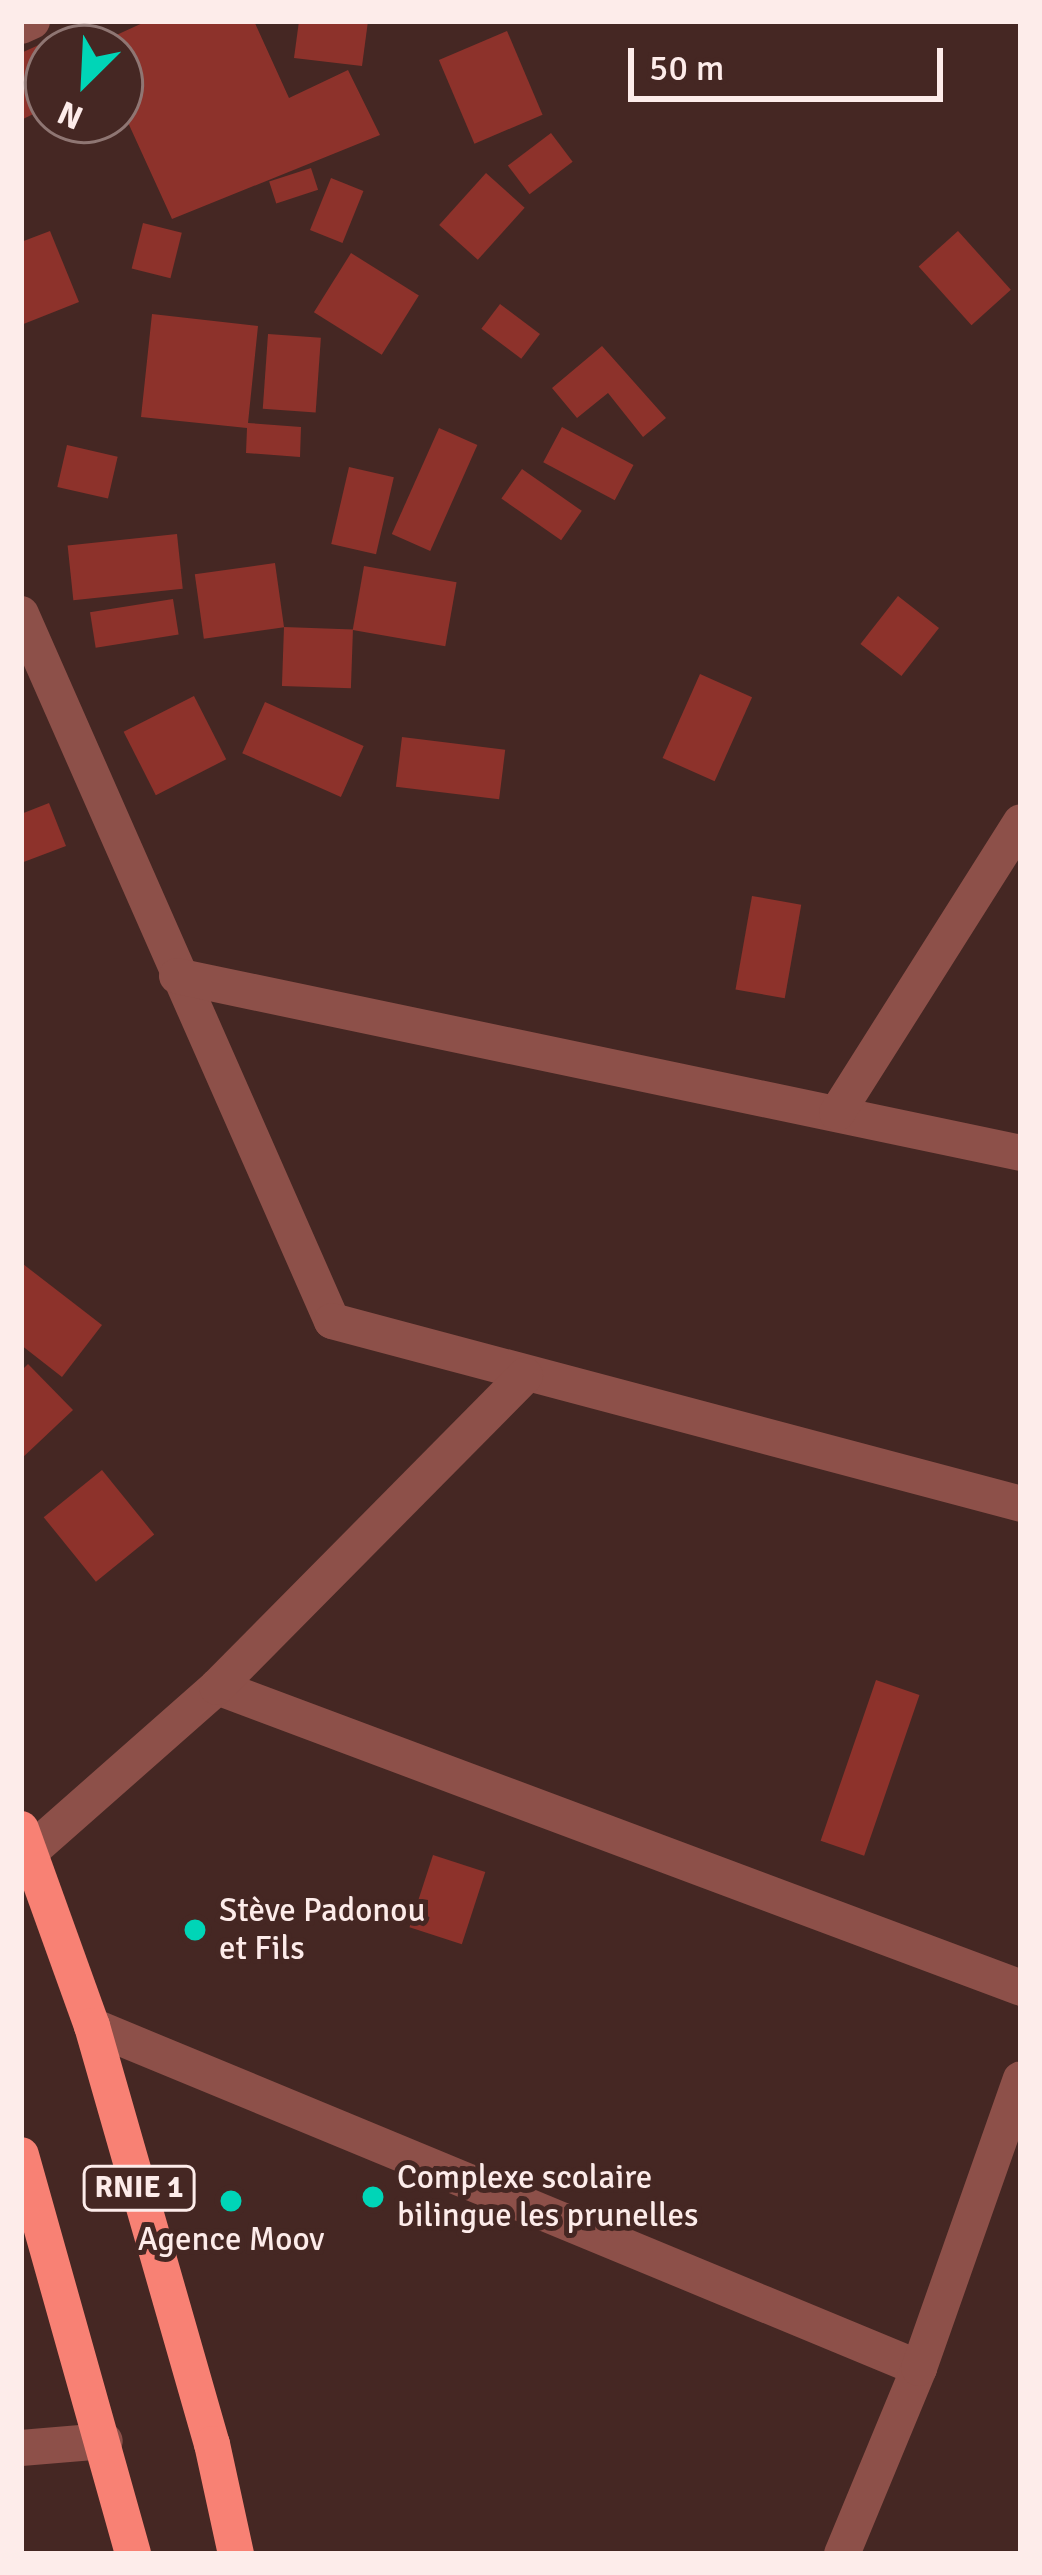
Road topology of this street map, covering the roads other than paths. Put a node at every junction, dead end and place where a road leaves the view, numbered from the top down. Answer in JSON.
{"nodes":[{"id":1,"x":32,"y":21,"type":"edge"},
{"id":2,"x":21,"y":26,"type":"edge"},
{"id":3,"x":21,"y":614,"type":"edge"},
{"id":4,"x":1021,"y":822,"type":"edge"},
{"id":5,"x":177,"y":976,"type":"junction"},
{"id":6,"x":837,"y":1113,"type":"junction"},
{"id":7,"x":1021,"y":1153,"type":"edge"},
{"id":8,"x":526,"y":1376,"type":"junction"},
{"id":9,"x":1021,"y":1504,"type":"edge"},
{"id":10,"x":217,"y":1687,"type":"junction"},
{"id":11,"x":26,"y":1840,"type":"edge"},
{"id":12,"x":1021,"y":1988,"type":"edge"},
{"id":13,"x":92,"y":2026,"type":"junction"},
{"id":14,"x":1021,"y":2079,"type":"edge"},
{"id":15,"x":21,"y":2155,"type":"edge"},
{"id":16,"x":919,"y":2368,"type":"junction"},
{"id":17,"x":105,"y":2441,"type":"junction"},
{"id":18,"x":21,"y":2448,"type":"edge"},
{"id":19,"x":133,"y":2554,"type":"edge"},
{"id":20,"x":236,"y":2554,"type":"edge"},
{"id":21,"x":842,"y":2554,"type":"edge"}],
"edges":[{"from":1,"to":2,"type":"street"},
{"from":3,"to":5,"type":"street"},
{"from":4,"to":6,"type":"street"},
{"from":5,"to":6,"type":"street"},
{"from":5,"to":8,"type":"street"},
{"from":6,"to":7,"type":"street"},
{"from":8,"to":9,"type":"street"},
{"from":8,"to":10,"type":"street"},
{"from":10,"to":11,"type":"street"},
{"from":10,"to":12,"type":"street"},
{"from":11,"to":13,"type":"highway","number":"RNIE 1"},
{"from":13,"to":16,"type":"street"},
{"from":13,"to":20,"type":"highway","number":"RNIE 1"},
{"from":14,"to":16,"type":"street"},
{"from":15,"to":17,"type":"highway","number":"RNIE 1"},
{"from":16,"to":21,"type":"street"},
{"from":17,"to":18,"type":"street"},
{"from":17,"to":19,"type":"highway","number":"RNIE 1"}]}
